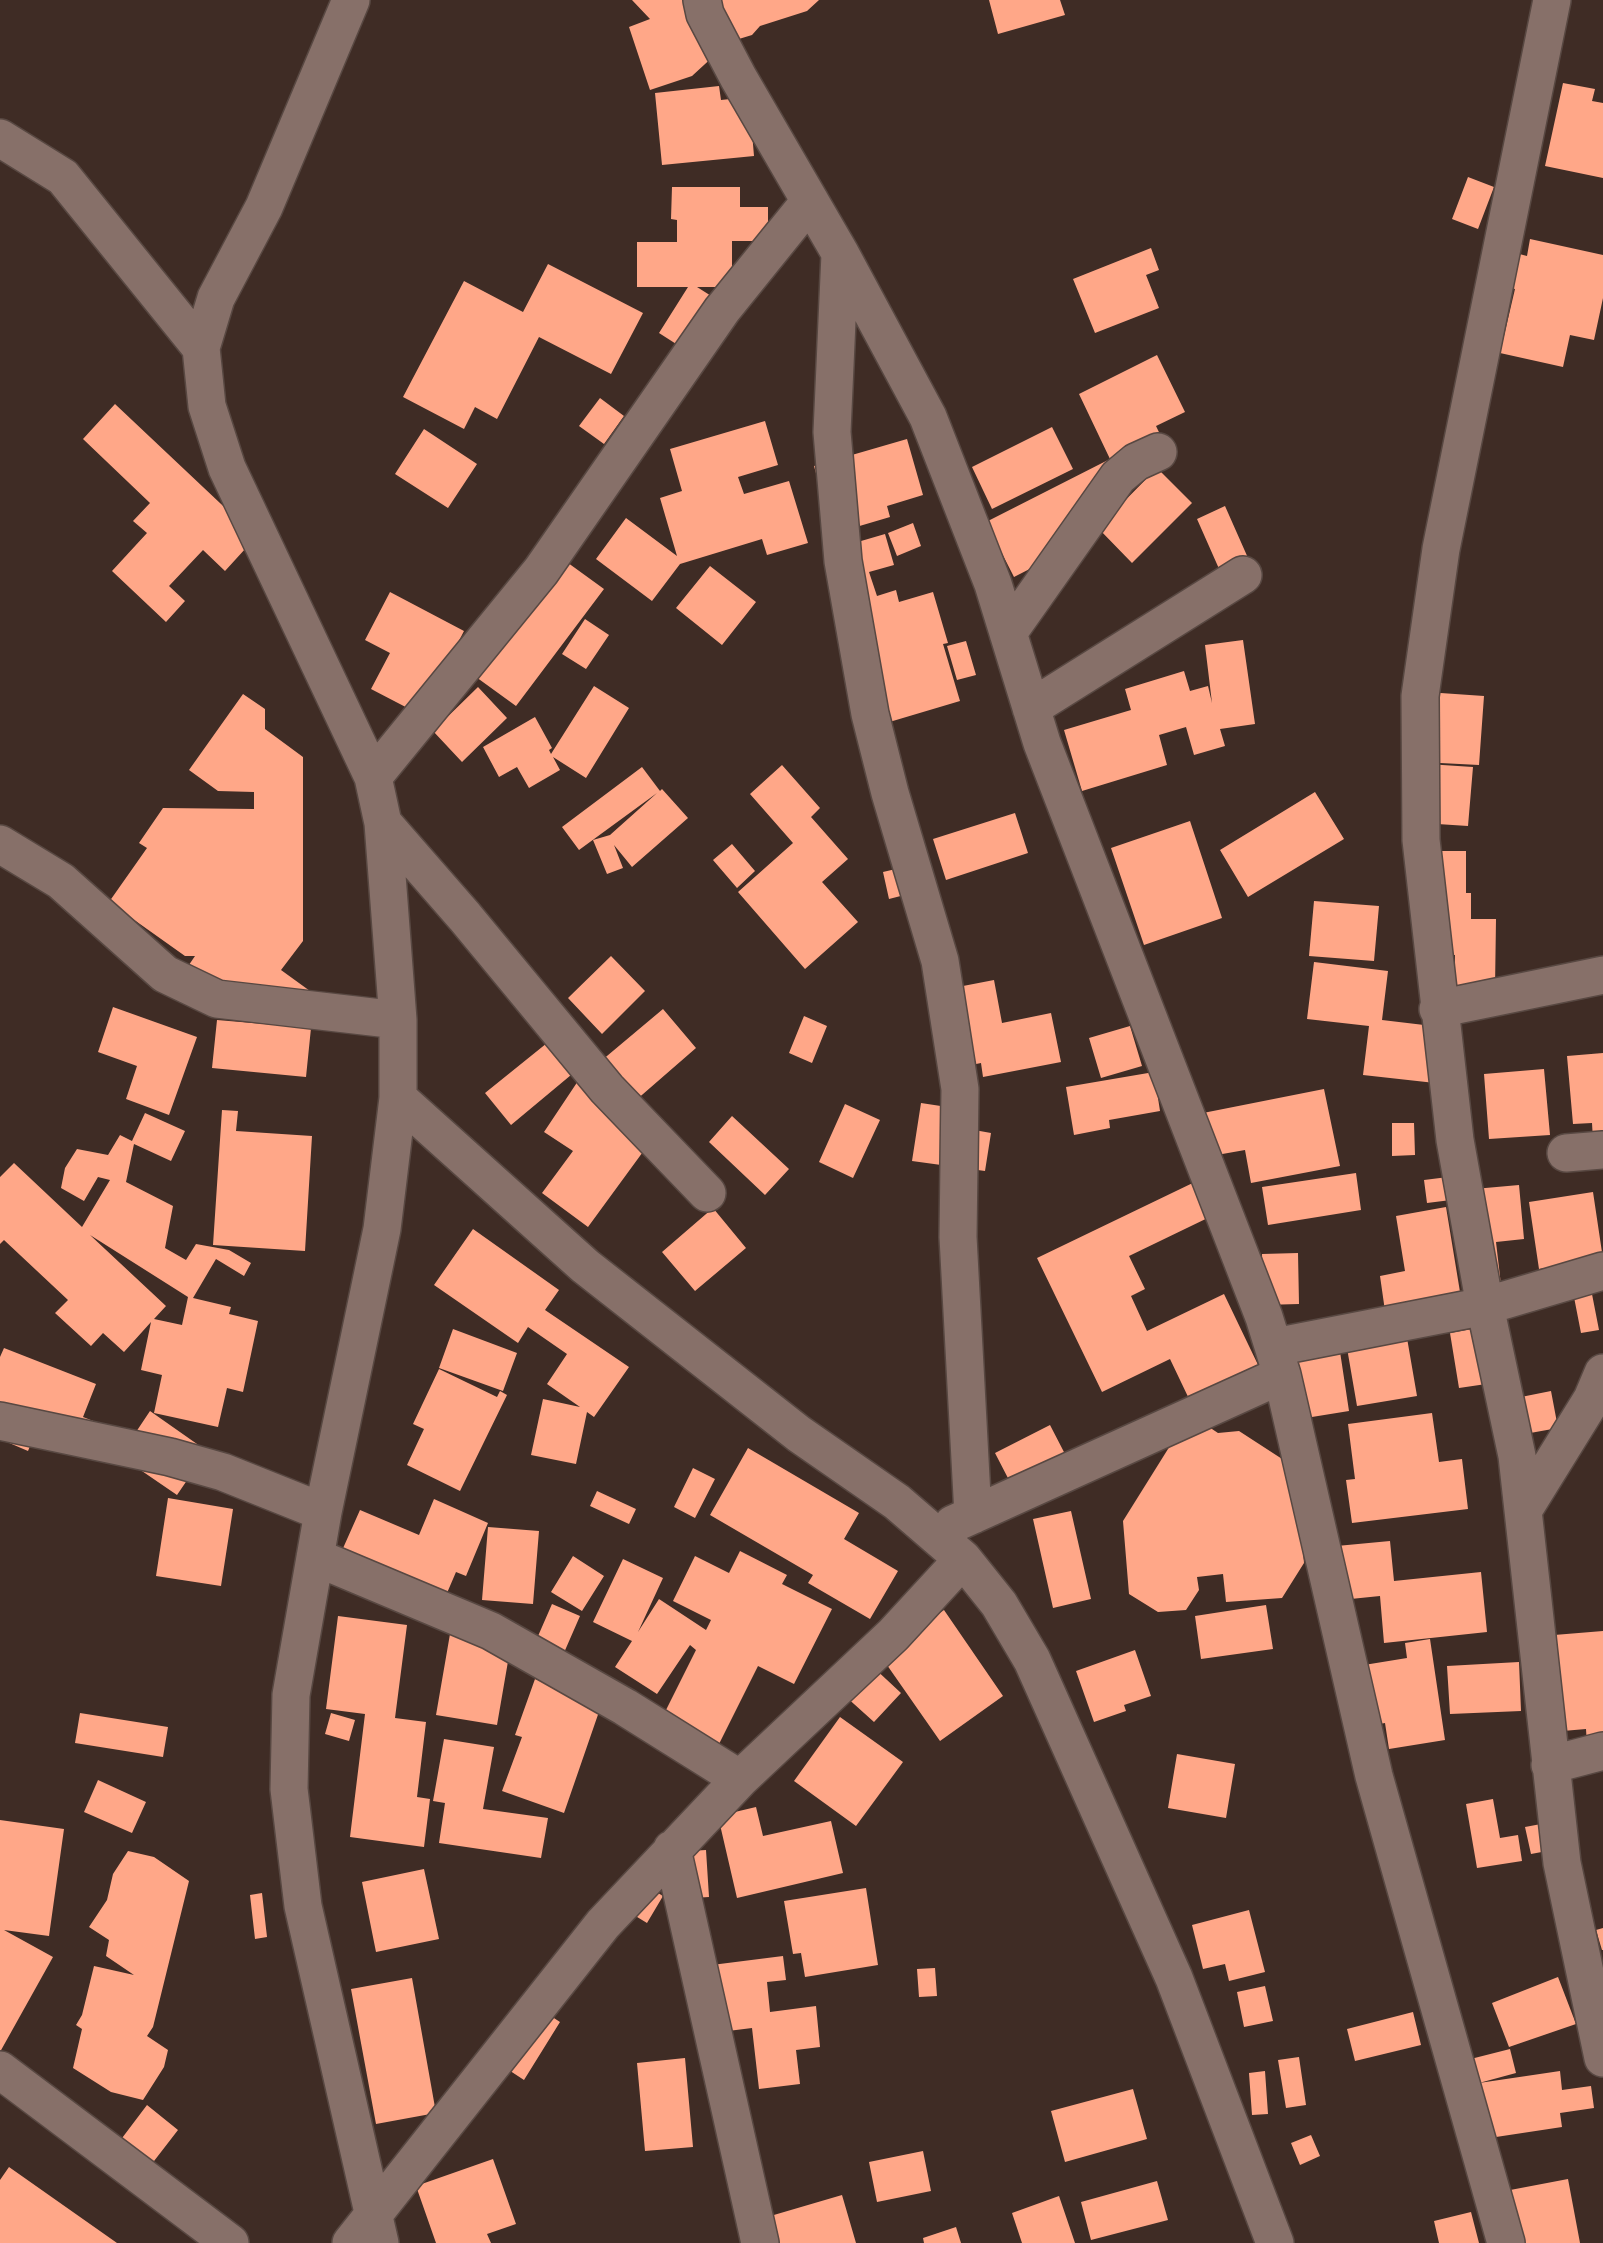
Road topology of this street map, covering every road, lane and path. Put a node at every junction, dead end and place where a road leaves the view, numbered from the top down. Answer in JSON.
{"nodes":[{"id":1,"x":351,"y":0,"type":"edge"},
{"id":2,"x":702,"y":0,"type":"edge"},
{"id":3,"x":1552,"y":0,"type":"edge"},
{"id":4,"x":0,"y":138,"type":"edge"},
{"id":5,"x":810,"y":201,"type":"junction"},
{"id":6,"x":840,"y":253,"type":"junction"},
{"id":7,"x":201,"y":348,"type":"junction"},
{"id":8,"x":1158,"y":452,"type":"dead end"},
{"id":9,"x":1244,"y":575,"type":"dead end"},
{"id":10,"x":1009,"y":634,"type":"junction"},
{"id":11,"x":1031,"y":708,"type":"junction"},
{"id":12,"x":373,"y":777,"type":"junction"},
{"id":13,"x":383,"y":824,"type":"junction"},
{"id":14,"x":0,"y":844,"type":"edge"},
{"id":15,"x":1603,"y":975,"type":"edge"},
{"id":16,"x":1438,"y":1009,"type":"junction"},
{"id":17,"x":398,"y":1020,"type":"junction"},
{"id":18,"x":398,"y":1098,"type":"junction"},
{"id":19,"x":1603,"y":1150,"type":"edge"},
{"id":20,"x":1566,"y":1153,"type":"dead end"},
{"id":21,"x":708,"y":1193,"type":"dead end"},
{"id":22,"x":1603,"y":1271,"type":"edge"},
{"id":23,"x":1485,"y":1306,"type":"junction"},
{"id":24,"x":1278,"y":1361,"type":"junction"},
{"id":25,"x":1603,"y":1373,"type":"edge"},
{"id":26,"x":0,"y":1421,"type":"edge"},
{"id":27,"x":1524,"y":1509,"type":"junction"},
{"id":28,"x":323,"y":1512,"type":"junction"},
{"id":29,"x":973,"y":1515,"type":"junction"},
{"id":30,"x":933,"y":1533,"type":"junction"},
{"id":31,"x":315,"y":1557,"type":"junction"},
{"id":32,"x":963,"y":1559,"type":"junction"},
{"id":33,"x":1603,"y":1751,"type":"edge"},
{"id":34,"x":1550,"y":1765,"type":"junction"},
{"id":35,"x":740,"y":1779,"type":"junction"},
{"id":36,"x":672,"y":1849,"type":"junction"},
{"id":37,"x":1603,"y":2058,"type":"edge"},
{"id":38,"x":0,"y":2070,"type":"edge"},
{"id":39,"x":367,"y":2234,"type":"edge"},
{"id":40,"x":230,"y":2243,"type":"edge"},
{"id":41,"x":760,"y":2243,"type":"edge"},
{"id":42,"x":1275,"y":2243,"type":"edge"},
{"id":43,"x":1506,"y":2243,"type":"edge"}],
"edges":[{"from":1,"to":7,"type":"street"},
{"from":2,"to":5,"type":"street"},
{"from":3,"to":16,"type":"street"},
{"from":4,"to":7,"type":"street"},
{"from":5,"to":6,"type":"street"},
{"from":5,"to":12,"type":"street"},
{"from":6,"to":10,"type":"street"},
{"from":6,"to":29,"type":"street"},
{"from":7,"to":12,"type":"street"},
{"from":8,"to":10,"type":"street"},
{"from":9,"to":11,"type":"street"},
{"from":10,"to":11,"type":"street"},
{"from":11,"to":24,"type":"street"},
{"from":12,"to":13,"type":"street"},
{"from":13,"to":17,"type":"street"},
{"from":13,"to":21,"type":"street"},
{"from":14,"to":17,"type":"street"},
{"from":15,"to":16,"type":"street"},
{"from":16,"to":23,"type":"street"},
{"from":17,"to":18,"type":"street"},
{"from":18,"to":28,"type":"street"},
{"from":18,"to":30,"type":"street"},
{"from":19,"to":20,"type":"street"},
{"from":22,"to":23,"type":"street"},
{"from":23,"to":24,"type":"street"},
{"from":23,"to":27,"type":"street"},
{"from":24,"to":29,"type":"street"},
{"from":24,"to":43,"type":"street"},
{"from":25,"to":27,"type":"street"},
{"from":26,"to":28,"type":"street"},
{"from":27,"to":34,"type":"street"},
{"from":28,"to":31,"type":"street"},
{"from":29,"to":30,"type":"street"},
{"from":30,"to":32,"type":"street"},
{"from":31,"to":35,"type":"street"},
{"from":31,"to":39,"type":"street"},
{"from":32,"to":35,"type":"street"},
{"from":32,"to":42,"type":"street"},
{"from":33,"to":34,"type":"street"},
{"from":34,"to":37,"type":"street"},
{"from":35,"to":36,"type":"street"},
{"from":36,"to":39,"type":"street"},
{"from":36,"to":41,"type":"street"},
{"from":38,"to":40,"type":"street"}]}
